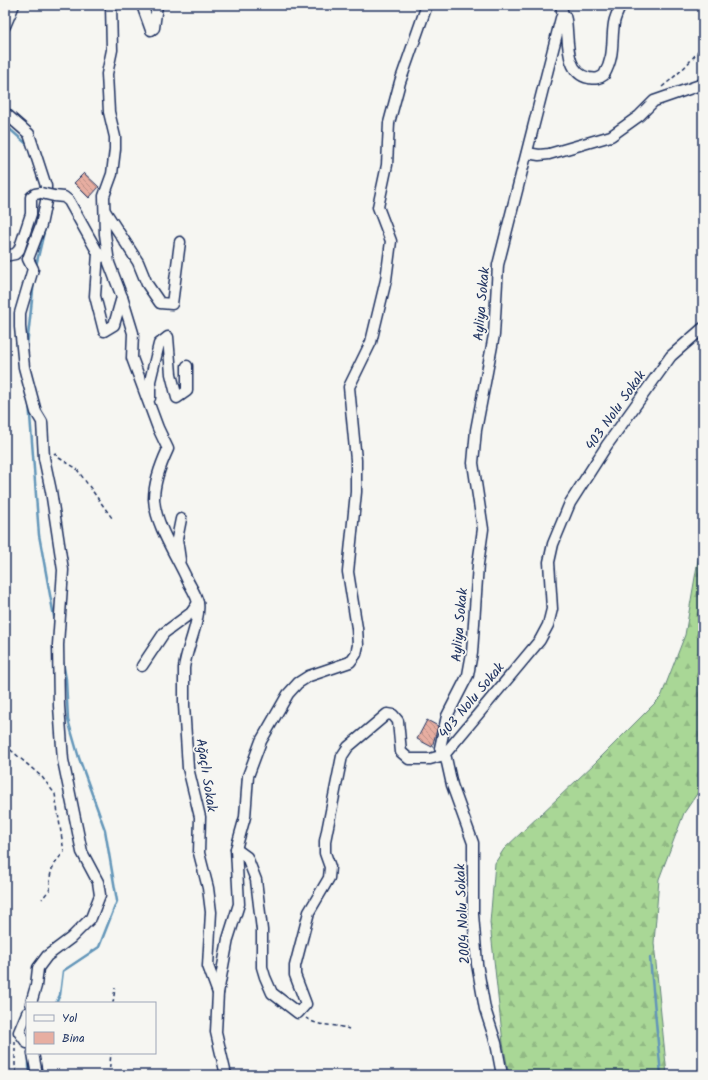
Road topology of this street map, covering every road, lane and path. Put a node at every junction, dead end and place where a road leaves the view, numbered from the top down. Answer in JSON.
{"nodes":[{"id":1,"x":14,"y":5,"type":"edge"},
{"id":2,"x":111,"y":5,"type":"edge"},
{"id":3,"x":142,"y":5,"type":"edge"},
{"id":4,"x":157,"y":5,"type":"edge"},
{"id":5,"x":427,"y":5,"type":"edge"},
{"id":6,"x":561,"y":5,"type":"edge"},
{"id":7,"x":620,"y":5,"type":"edge"},
{"id":8,"x":563,"y":16,"type":"junction"},
{"id":9,"x":5,"y":26,"type":"edge"},
{"id":10,"x":703,"y":43,"type":"edge"},
{"id":11,"x":703,"y":84,"type":"edge"},
{"id":12,"x":654,"y":101,"type":"junction"},
{"id":13,"x":5,"y":113,"type":"edge"},
{"id":14,"x":528,"y":153,"type":"junction"},
{"id":15,"x":104,"y":209,"type":"junction"},
{"id":16,"x":180,"y":242,"type":"dead end"},
{"id":17,"x":98,"y":253,"type":"junction"},
{"id":18,"x":5,"y":256,"type":"edge"},
{"id":19,"x":109,"y":263,"type":"junction"},
{"id":20,"x":122,"y":297,"type":"junction"},
{"id":21,"x":703,"y":328,"type":"edge"},
{"id":22,"x":187,"y":366,"type":"dead end"},
{"id":23,"x":150,"y":404,"type":"junction"},
{"id":24,"x":52,"y":448,"type":"dead end"},
{"id":25,"x":112,"y":518,"type":"dead end"},
{"id":26,"x":181,"y":519,"type":"dead end"},
{"id":27,"x":182,"y":569,"type":"junction"},
{"id":28,"x":198,"y":603,"type":"junction"},
{"id":29,"x":142,"y":666,"type":"dead end"},
{"id":30,"x":5,"y":745,"type":"edge"},
{"id":31,"x":444,"y":755,"type":"junction"},
{"id":32,"x":236,"y":849,"type":"junction"},
{"id":33,"x":42,"y":899,"type":"dead end"},
{"id":34,"x":115,"y":988,"type":"dead end"},
{"id":35,"x":218,"y":993,"type":"junction"},
{"id":36,"x":31,"y":1002,"type":"edge"},
{"id":37,"x":113,"y":1002,"type":"edge"},
{"id":38,"x":303,"y":1009,"type":"junction"},
{"id":39,"x":26,"y":1015,"type":"edge"},
{"id":40,"x":349,"y":1029,"type":"dead end"},
{"id":41,"x":19,"y":1032,"type":"junction"},
{"id":42,"x":26,"y":1042,"type":"edge"},
{"id":43,"x":33,"y":1054,"type":"edge"},
{"id":44,"x":111,"y":1054,"type":"edge"},
{"id":45,"x":17,"y":1075,"type":"edge"},
{"id":46,"x":37,"y":1075,"type":"edge"},
{"id":47,"x":109,"y":1075,"type":"edge"},
{"id":48,"x":226,"y":1075,"type":"edge"},
{"id":49,"x":502,"y":1075,"type":"edge"}],
"edges":[{"from":1,"to":9,"type":"street"},
{"from":2,"to":15,"type":"street"},
{"from":3,"to":4,"type":"street"},
{"from":5,"to":32,"type":"street"},
{"from":6,"to":8,"type":"street"},
{"from":7,"to":8,"type":"street"},
{"from":8,"to":14,"type":"street","name":"Ayliya Sokak"},
{"from":10,"to":12,"type":"path"},
{"from":11,"to":12,"type":"street"},
{"from":12,"to":14,"type":"street"},
{"from":13,"to":36,"type":"street"},
{"from":14,"to":31,"type":"street","name":"Ayliya Sokak"},
{"from":15,"to":16,"type":"street"},
{"from":15,"to":19,"type":"street"},
{"from":17,"to":18,"type":"street","bridge":true},
{"from":17,"to":19,"type":"street"},
{"from":17,"to":20,"type":"street"},
{"from":19,"to":20,"type":"street"},
{"from":20,"to":23,"type":"street"},
{"from":21,"to":31,"type":"street","name":"403 Nolu Sokak"},
{"from":22,"to":23,"type":"street"},
{"from":23,"to":27,"type":"street"},
{"from":24,"to":25,"type":"path"},
{"from":26,"to":27,"type":"street"},
{"from":27,"to":28,"type":"street"},
{"from":28,"to":29,"type":"street"},
{"from":28,"to":35,"type":"street","name":"Ağaçlı Sokak"},
{"from":30,"to":33,"type":"path"},
{"from":31,"to":38,"type":"street","name":"403 Nolu Sokak"},
{"from":31,"to":49,"type":"street","name":"2004 Nolu Sokak"},
{"from":32,"to":35,"type":"street"},
{"from":32,"to":38,"type":"street"},
{"from":34,"to":37,"type":"path"},
{"from":35,"to":48,"type":"street","name":"Ağaçlı Sokak"},
{"from":38,"to":40,"type":"path"},
{"from":39,"to":41,"type":"street"},
{"from":41,"to":42,"type":"street"},
{"from":41,"to":45,"type":"path"},
{"from":43,"to":46,"type":"street"},
{"from":44,"to":47,"type":"path"}]}
